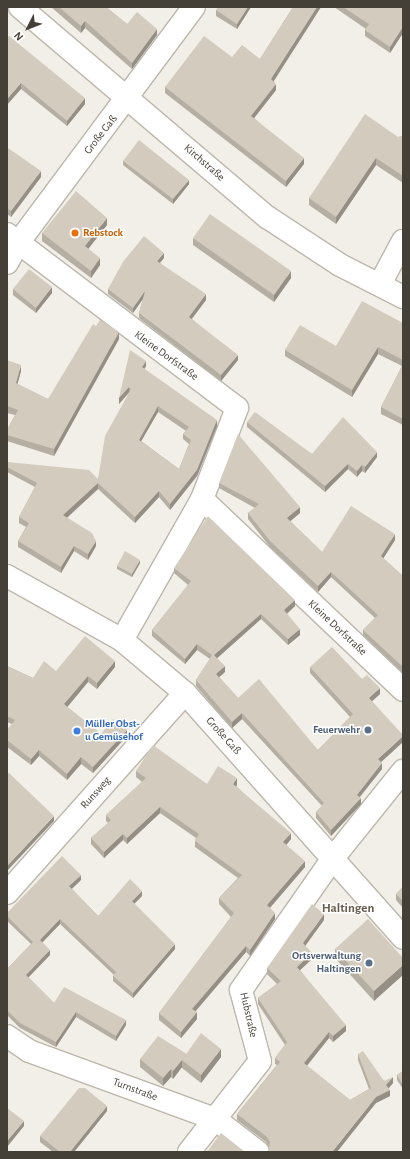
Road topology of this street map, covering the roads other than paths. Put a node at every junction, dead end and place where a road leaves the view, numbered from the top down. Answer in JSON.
{"nodes":[{"id":1,"x":20,"y":7,"type":"edge"},
{"id":2,"x":194,"y":7,"type":"edge"},
{"id":3,"x":129,"y":99,"type":"junction"},
{"id":4,"x":12,"y":239,"type":"edge"},
{"id":5,"x":403,"y":241,"type":"edge"},
{"id":6,"x":7,"y":264,"type":"edge"},
{"id":7,"x":380,"y":284,"type":"junction"},
{"id":8,"x":403,"y":298,"type":"edge"},
{"id":9,"x":202,"y":498,"type":"junction"},
{"id":10,"x":7,"y":576,"type":"edge"},
{"id":11,"x":122,"y":640,"type":"junction"},
{"id":12,"x":403,"y":690,"type":"edge"},
{"id":13,"x":185,"y":693,"type":"junction"},
{"id":14,"x":403,"y":771,"type":"edge"},
{"id":15,"x":333,"y":858,"type":"junction"},
{"id":16,"x":7,"y":893,"type":"edge"},
{"id":17,"x":403,"y":938,"type":"edge"},
{"id":18,"x":7,"y":1036,"type":"edge"},
{"id":19,"x":215,"y":1119,"type":"junction"},
{"id":20,"x":189,"y":1152,"type":"edge"},
{"id":21,"x":258,"y":1152,"type":"edge"}],
"edges":[{"from":1,"to":3,"type":"street","name":"Kirchstraße"},
{"from":2,"to":3,"type":"street","name":"Große Gaß"},
{"from":3,"to":4,"type":"street","name":"Große Gaß"},
{"from":3,"to":7,"type":"street","name":"Kirchstraße"},
{"from":4,"to":6,"type":"street","name":"Große Gaß"},
{"from":4,"to":9,"type":"street","name":"Kleine Dorfstraße"},
{"from":5,"to":7,"type":"street"},
{"from":7,"to":8,"type":"street","name":"Kirchstraße"},
{"from":9,"to":11,"type":"street","name":"Kleine Dorfstraße"},
{"from":9,"to":12,"type":"street","name":"Kleine Dorfstraße"},
{"from":10,"to":11,"type":"street","name":"Große Gaß"},
{"from":11,"to":13,"type":"street","name":"Große Gaß"},
{"from":13,"to":15,"type":"street","name":"Große Gaß"},
{"from":13,"to":16,"type":"street","name":"Runsweg"},
{"from":14,"to":15,"type":"street"},
{"from":15,"to":17,"type":"street","name":"Große Gaß"},
{"from":15,"to":19,"type":"street","name":"Hubstraße"},
{"from":18,"to":19,"type":"street","name":"Turnstraße"},
{"from":19,"to":20,"type":"street","name":"Hubstraße"},
{"from":19,"to":21,"type":"street","name":"Turnstraße"}]}
